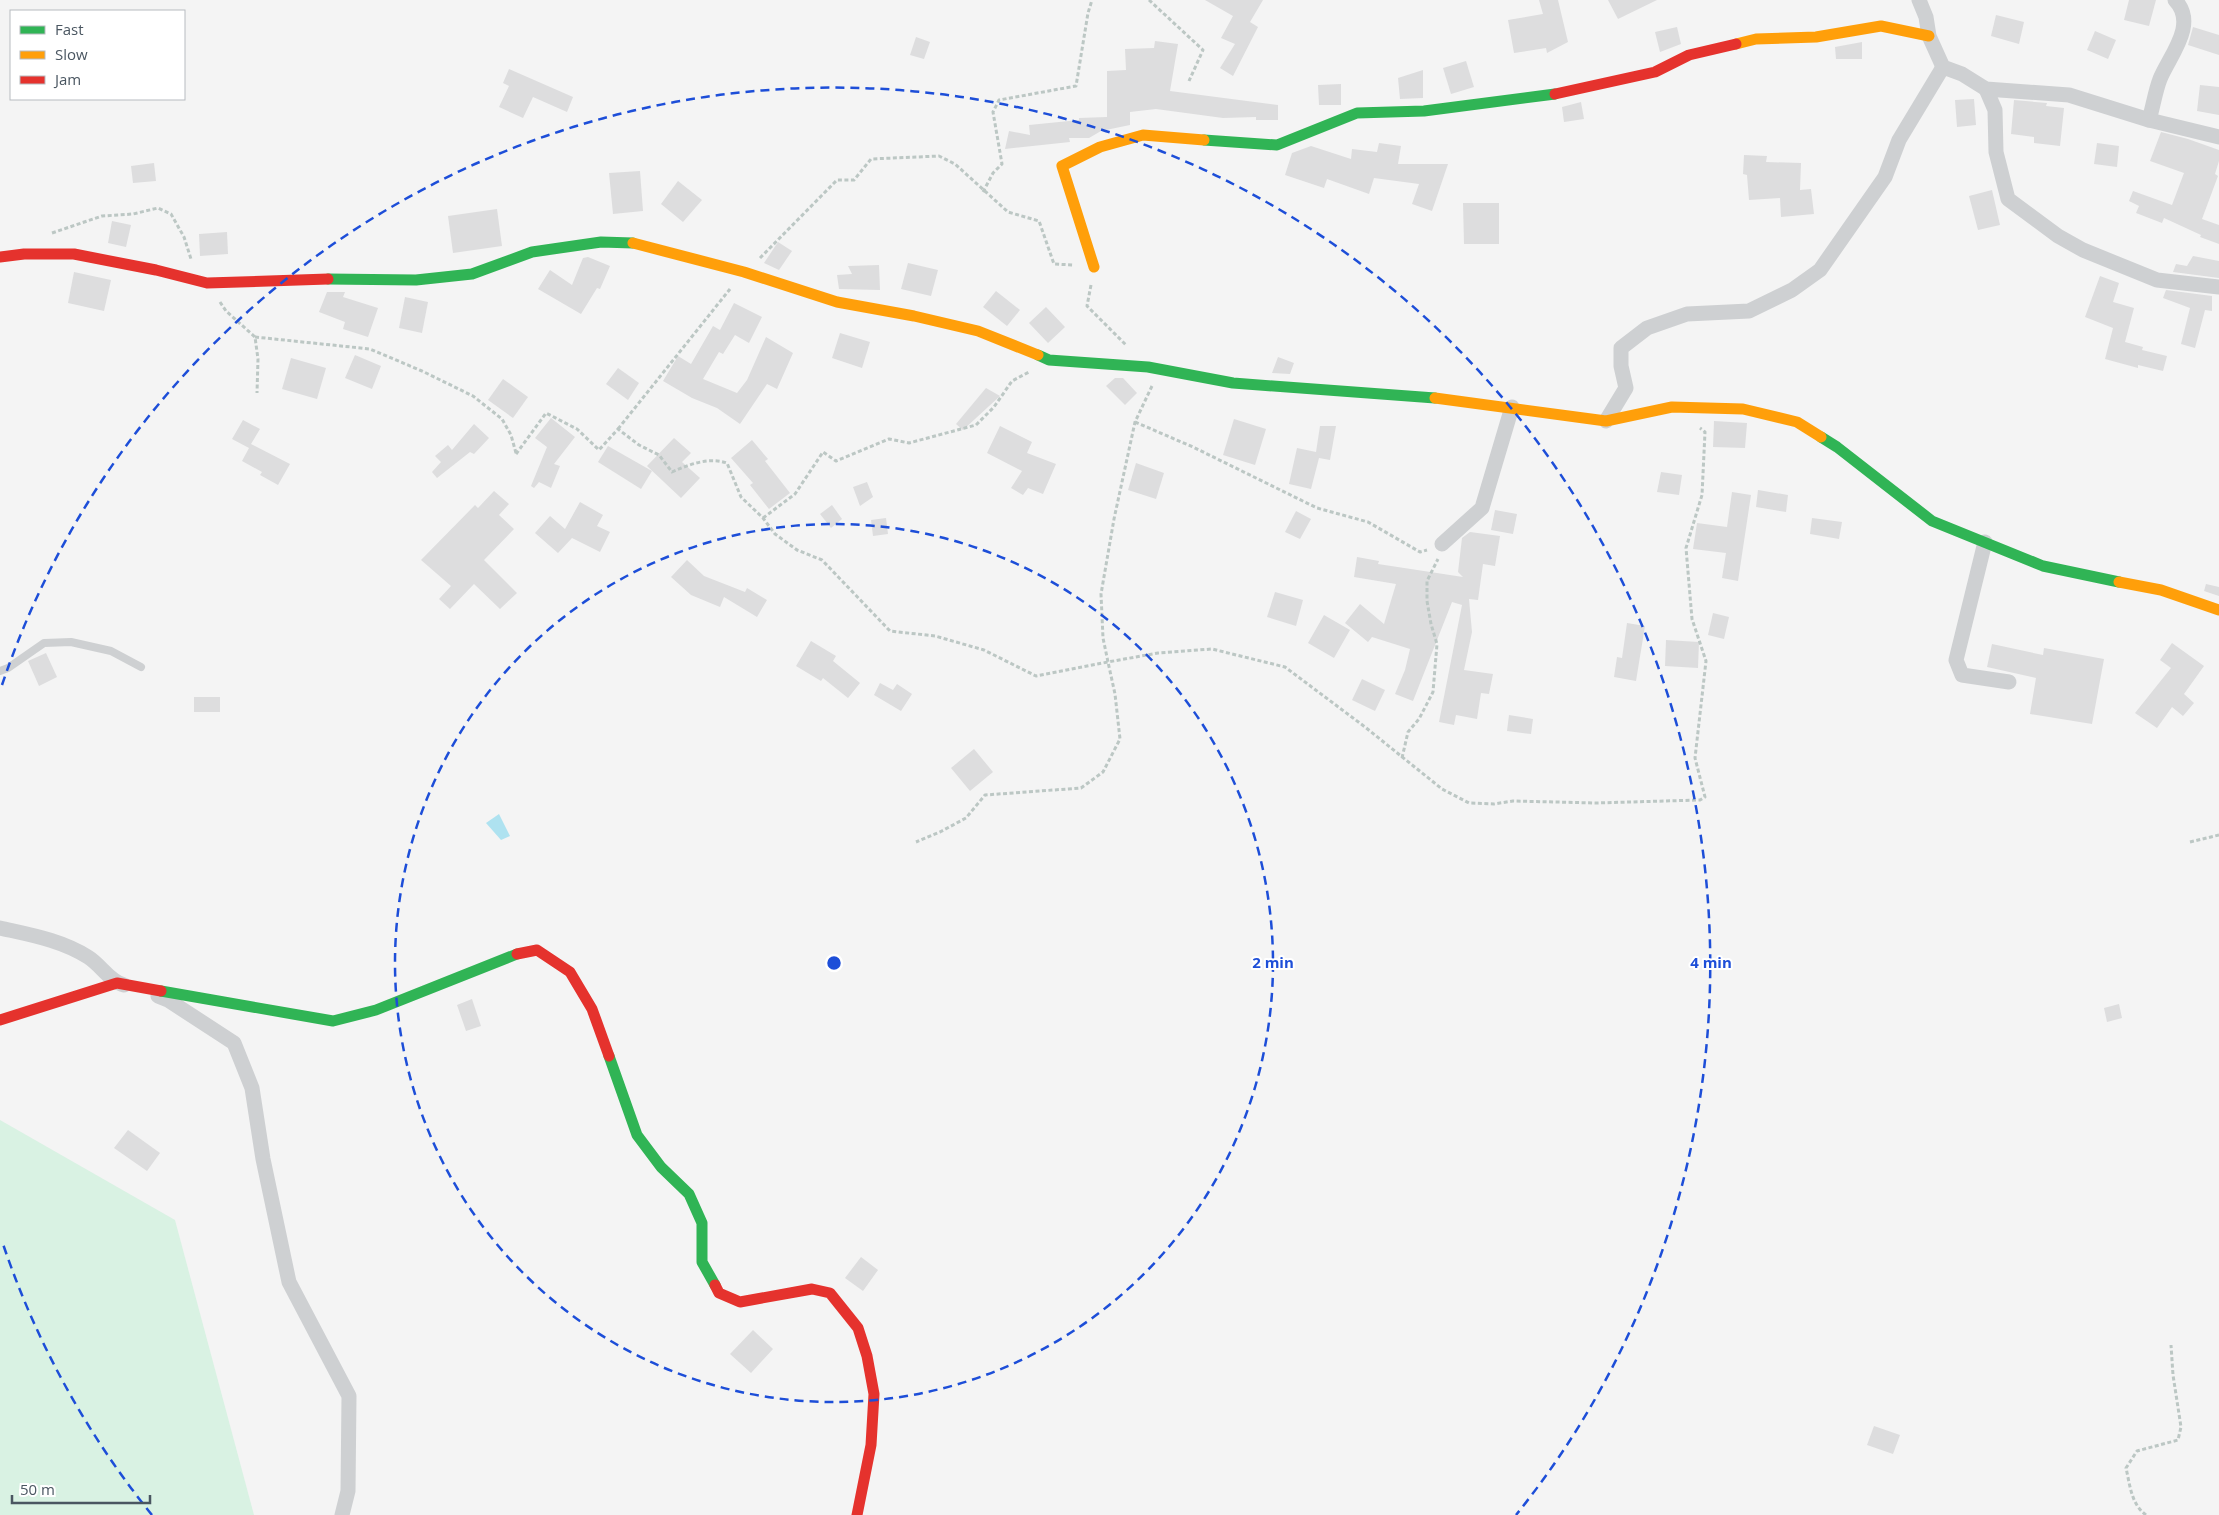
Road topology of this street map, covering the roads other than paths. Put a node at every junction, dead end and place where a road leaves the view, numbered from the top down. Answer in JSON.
{"nodes":[{"id":1,"x":1919,"y":0,"type":"edge"},
{"id":2,"x":2175,"y":0,"type":"edge"},
{"id":3,"x":1929,"y":36,"type":"junction"},
{"id":4,"x":1943,"y":67,"type":"junction"},
{"id":5,"x":1986,"y":89,"type":"junction"},
{"id":6,"x":2149,"y":120,"type":"junction"},
{"id":7,"x":2219,"y":137,"type":"edge"},
{"id":8,"x":0,"y":257,"type":"edge"},
{"id":9,"x":1094,"y":267,"type":"dead end"},
{"id":10,"x":2219,"y":287,"type":"edge"},
{"id":11,"x":1512,"y":407,"type":"junction"},
{"id":12,"x":1606,"y":421,"type":"junction"},
{"id":13,"x":1985,"y":542,"type":"junction"},
{"id":14,"x":1442,"y":544,"type":"road end"},
{"id":15,"x":2219,"y":610,"type":"edge"},
{"id":16,"x":141,"y":667,"type":"dead end"},
{"id":17,"x":0,"y":671,"type":"edge"},
{"id":18,"x":2010,"y":682,"type":"dead end"},
{"id":19,"x":0,"y":928,"type":"edge"},
{"id":20,"x":118,"y":983,"type":"junction"},
{"id":21,"x":0,"y":1020,"type":"edge"},
{"id":22,"x":342,"y":1515,"type":"edge"},
{"id":23,"x":857,"y":1515,"type":"edge"}],
"edges":[{"from":1,"to":3,"type":"street"},
{"from":2,"to":6,"type":"street"},
{"from":3,"to":4,"type":"street"},
{"from":3,"to":9,"type":"street"},
{"from":4,"to":5,"type":"street"},
{"from":4,"to":12,"type":"street"},
{"from":5,"to":6,"type":"street"},
{"from":5,"to":10,"type":"street"},
{"from":6,"to":7,"type":"street"},
{"from":8,"to":11,"type":"street"},
{"from":11,"to":12,"type":"street"},
{"from":11,"to":14,"type":"street"},
{"from":12,"to":13,"type":"street"},
{"from":13,"to":15,"type":"street"},
{"from":13,"to":18,"type":"street"},
{"from":16,"to":17,"type":"lane"},
{"from":19,"to":20,"type":"street"},
{"from":20,"to":21,"type":"street"},
{"from":20,"to":22,"type":"street"},
{"from":20,"to":23,"type":"street"}]}
